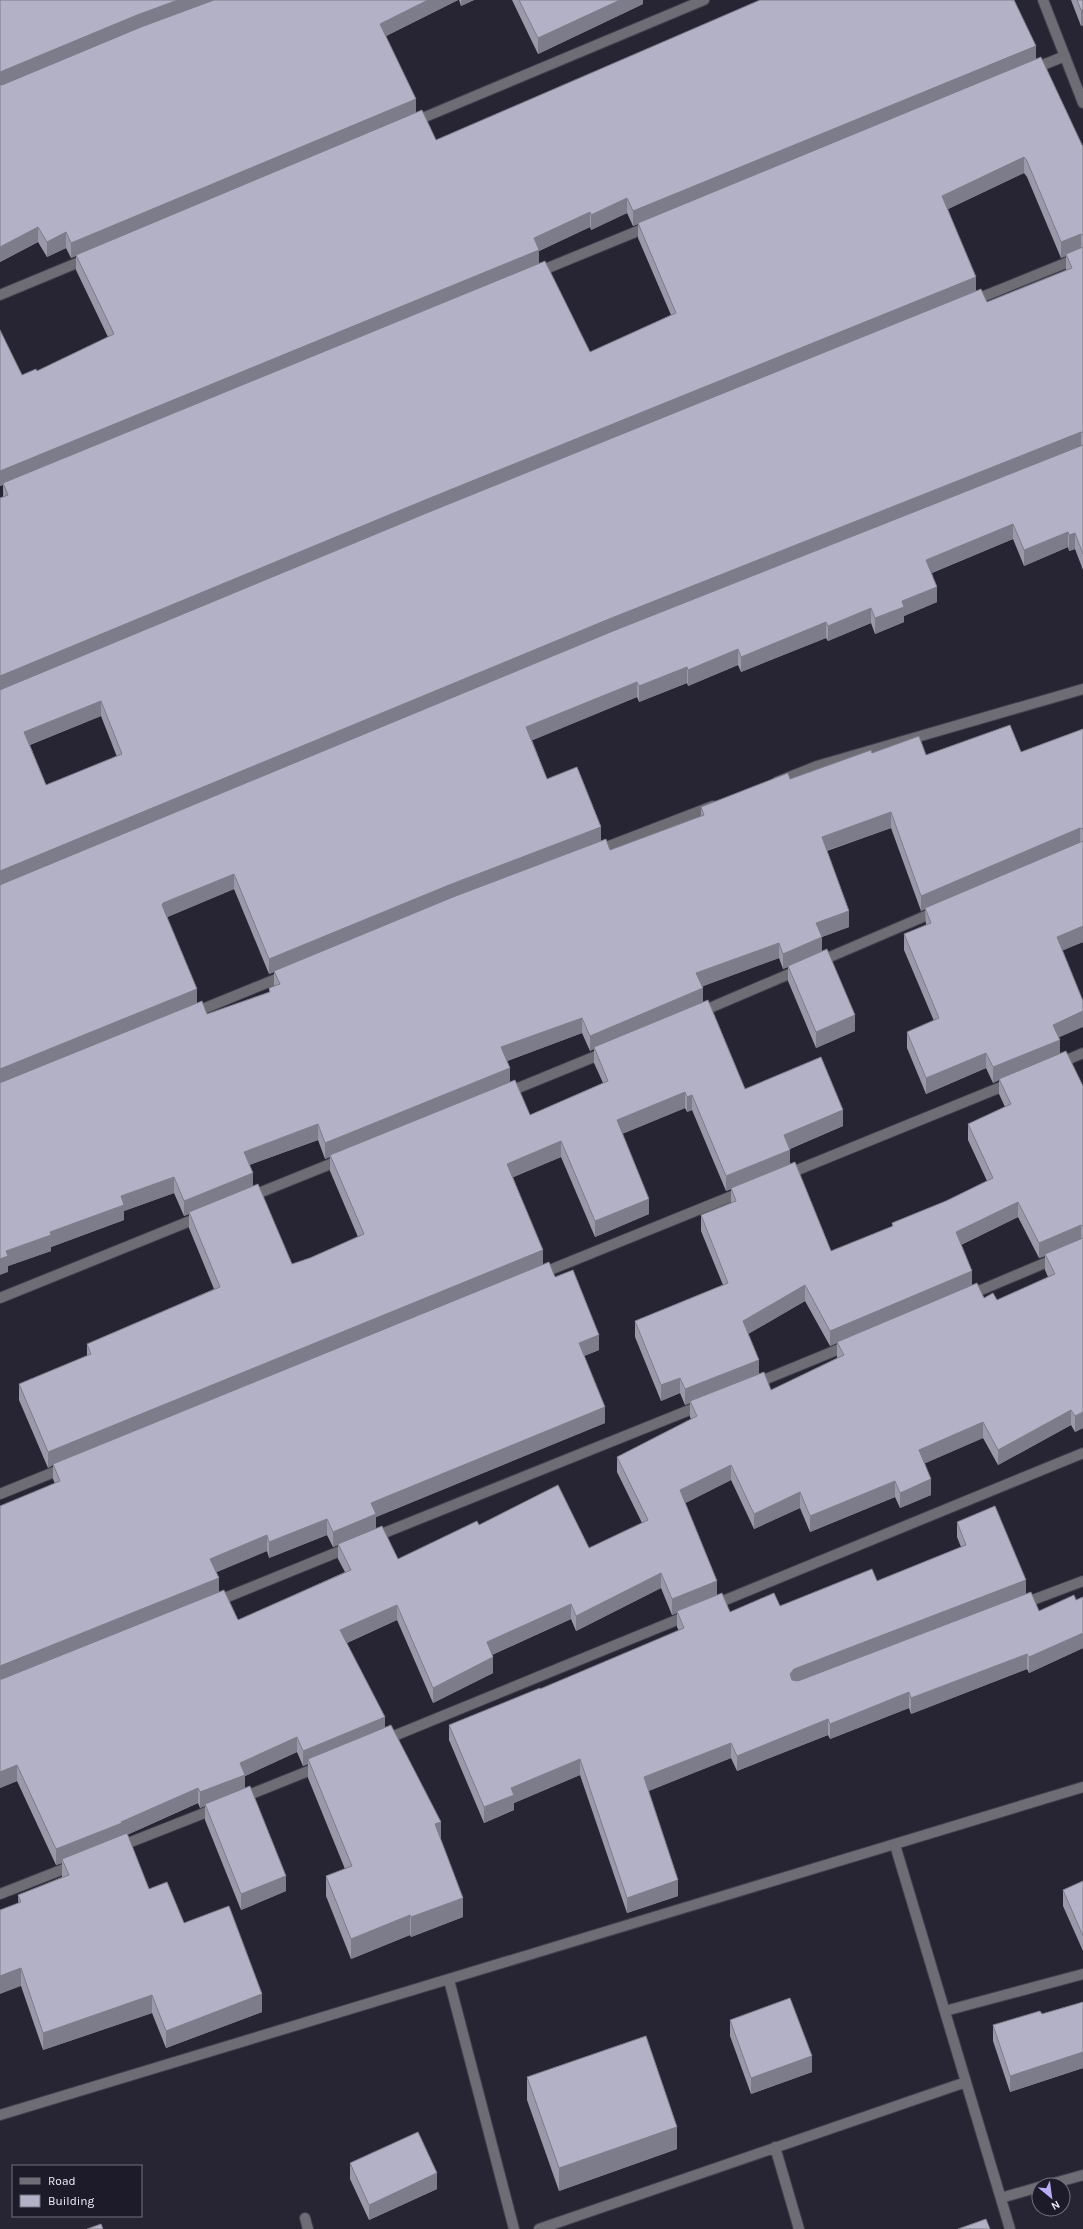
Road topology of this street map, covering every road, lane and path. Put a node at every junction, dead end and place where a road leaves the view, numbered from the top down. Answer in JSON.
{"nodes":[{"id":1,"x":704,"y":0,"type":"edge"},
{"id":2,"x":1043,"y":0,"type":"edge"},
{"id":3,"x":1065,"y":56,"type":"junction"},
{"id":4,"x":1020,"y":74,"type":"edge"},
{"id":5,"x":1083,"y":101,"type":"edge"},
{"id":6,"x":403,"y":126,"type":"edge"},
{"id":7,"x":658,"y":223,"type":"edge"},
{"id":8,"x":102,"y":252,"type":"edge"},
{"id":9,"x":1083,"y":256,"type":"edge"},
{"id":10,"x":525,"y":277,"type":"edge"},
{"id":11,"x":0,"y":295,"type":"edge"},
{"id":12,"x":965,"y":304,"type":"edge"},
{"id":13,"x":1083,"y":689,"type":"edge"},
{"id":14,"x":764,"y":786,"type":"edge"},
{"id":15,"x":720,"y":804,"type":"edge"},
{"id":16,"x":585,"y":855,"type":"edge"},
{"id":17,"x":943,"y":909,"type":"edge"},
{"id":18,"x":296,"y":971,"type":"edge"},
{"id":19,"x":185,"y":1016,"type":"edge"},
{"id":20,"x":686,"y":1018,"type":"edge"},
{"id":21,"x":612,"y":1049,"type":"edge"},
{"id":22,"x":1083,"y":1053,"type":"edge"},
{"id":23,"x":1046,"y":1068,"type":"edge"},
{"id":24,"x":1024,"y":1077,"type":"edge"},
{"id":25,"x":494,"y":1097,"type":"edge"},
{"id":26,"x":354,"y":1154,"type":"edge"},
{"id":27,"x":773,"y":1180,"type":"edge"},
{"id":28,"x":751,"y":1188,"type":"edge"},
{"id":29,"x":236,"y":1202,"type":"edge"},
{"id":30,"x":206,"y":1214,"type":"edge"},
{"id":31,"x":1083,"y":1247,"type":"edge"},
{"id":32,"x":530,"y":1278,"type":"edge"},
{"id":33,"x":0,"y":1298,"type":"edge"},
{"id":34,"x":961,"y":1298,"type":"edge"},
{"id":35,"x":860,"y":1341,"type":"edge"},
{"id":36,"x":742,"y":1388,"type":"edge"},
{"id":37,"x":713,"y":1400,"type":"edge"},
{"id":38,"x":1083,"y":1453,"type":"edge"},
{"id":39,"x":74,"y":1464,"type":"edge"},
{"id":40,"x":0,"y":1494,"type":"edge"},
{"id":41,"x":1083,"y":1581,"type":"edge"},
{"id":42,"x":204,"y":1606,"type":"edge"},
{"id":43,"x":1009,"y":1609,"type":"edge"},
{"id":44,"x":371,"y":1745,"type":"edge"},
{"id":45,"x":334,"y":1760,"type":"edge"},
{"id":46,"x":1083,"y":1787,"type":"edge"},
{"id":47,"x":895,"y":1845,"type":"junction"},
{"id":48,"x":112,"y":1850,"type":"edge"},
{"id":49,"x":82,"y":1862,"type":"edge"},
{"id":50,"x":0,"y":1894,"type":"edge"},
{"id":51,"x":1083,"y":1974,"type":"edge"},
{"id":52,"x":449,"y":1980,"type":"junction"},
{"id":53,"x":945,"y":2011,"type":"junction"},
{"id":54,"x":966,"y":2082,"type":"junction"},
{"id":55,"x":0,"y":2115,"type":"edge"},
{"id":56,"x":776,"y":2147,"type":"junction"},
{"id":57,"x":1083,"y":2175,"type":"edge"},
{"id":58,"x":1071,"y":2178,"type":"edge"},
{"id":59,"x":1031,"y":2189,"type":"edge"},
{"id":60,"x":1001,"y":2198,"type":"junction"},
{"id":61,"x":305,"y":2218,"type":"dead end"},
{"id":62,"x":308,"y":2229,"type":"edge"},
{"id":63,"x":514,"y":2229,"type":"edge"},
{"id":64,"x":539,"y":2229,"type":"edge"},
{"id":65,"x":799,"y":2229,"type":"edge"},
{"id":66,"x":1010,"y":2229,"type":"edge"}],
"edges":[{"from":1,"to":6,"type":"street"},
{"from":2,"to":3,"type":"street"},
{"from":3,"to":4,"type":"street"},
{"from":3,"to":5,"type":"street"},
{"from":7,"to":10,"type":"street"},
{"from":8,"to":11,"type":"street"},
{"from":9,"to":12,"type":"street"},
{"from":13,"to":14,"type":"street"},
{"from":15,"to":16,"type":"street"},
{"from":17,"to":20,"type":"street"},
{"from":18,"to":19,"type":"street"},
{"from":21,"to":25,"type":"street"},
{"from":22,"to":23,"type":"street"},
{"from":24,"to":27,"type":"street"},
{"from":26,"to":29,"type":"street"},
{"from":28,"to":32,"type":"street"},
{"from":30,"to":33,"type":"street"},
{"from":31,"to":34,"type":"street"},
{"from":35,"to":36,"type":"street"},
{"from":37,"to":42,"type":"street"},
{"from":38,"to":44,"type":"street"},
{"from":39,"to":40,"type":"street"},
{"from":41,"to":43,"type":"street"},
{"from":45,"to":48,"type":"street"},
{"from":46,"to":47,"type":"street"},
{"from":47,"to":52,"type":"street"},
{"from":47,"to":53,"type":"street"},
{"from":49,"to":50,"type":"street"},
{"from":51,"to":53,"type":"street"},
{"from":52,"to":55,"type":"street"},
{"from":52,"to":63,"type":"street"},
{"from":53,"to":54,"type":"street"},
{"from":54,"to":56,"type":"street"},
{"from":54,"to":60,"type":"street"},
{"from":56,"to":64,"type":"street"},
{"from":56,"to":65,"type":"street"},
{"from":57,"to":58,"type":"street"},
{"from":59,"to":60,"type":"street"},
{"from":60,"to":66,"type":"street"},
{"from":61,"to":62,"type":"street"}]}
